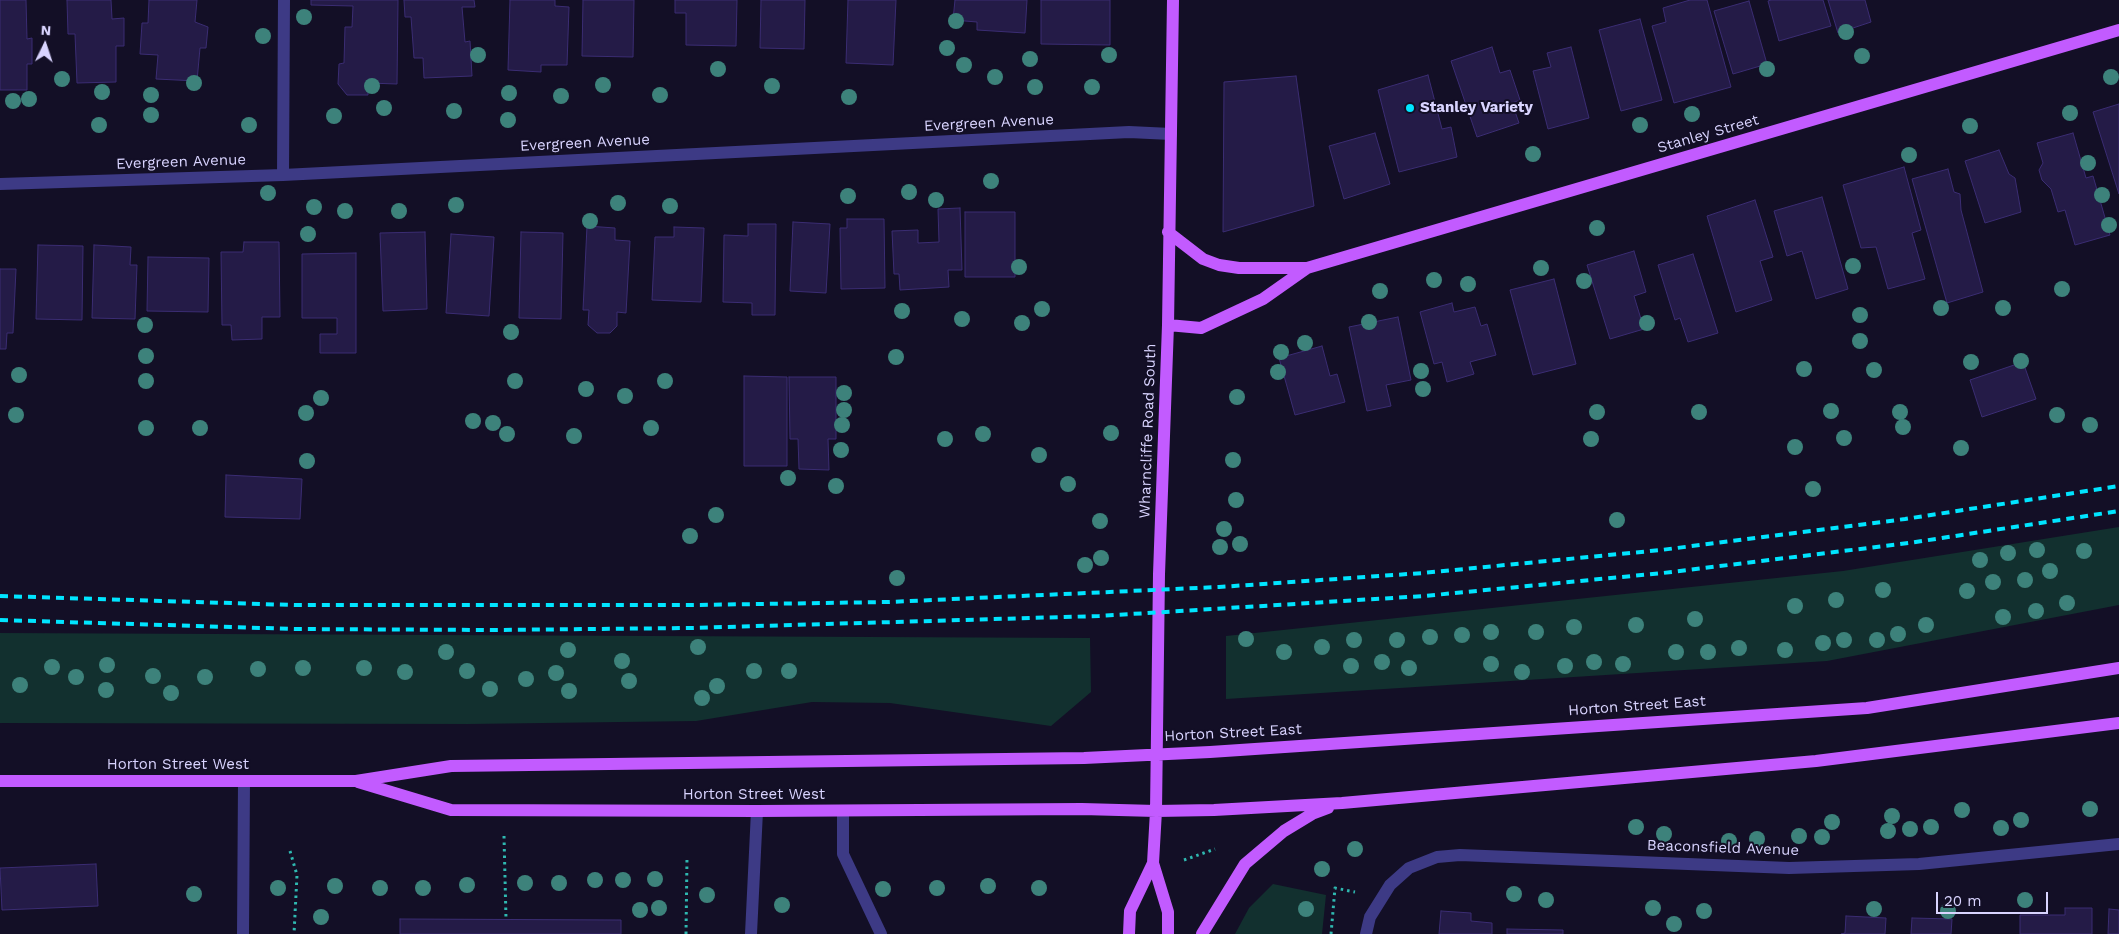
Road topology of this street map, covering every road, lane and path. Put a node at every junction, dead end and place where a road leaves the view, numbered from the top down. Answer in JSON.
{"nodes":[{"id":1,"x":284,"y":0,"type":"edge"},
{"id":2,"x":1173,"y":0,"type":"edge"},
{"id":3,"x":2119,"y":30,"type":"edge"},
{"id":4,"x":1171,"y":134,"type":"junction"},
{"id":5,"x":283,"y":175,"type":"junction"},
{"id":6,"x":0,"y":184,"type":"edge"},
{"id":7,"x":1168,"y":232,"type":"junction"},
{"id":8,"x":1307,"y":268,"type":"junction"},
{"id":9,"x":1168,"y":325,"type":"junction"},
{"id":10,"x":2119,"y":668,"type":"edge"},
{"id":11,"x":2119,"y":723,"type":"edge"},
{"id":12,"x":1156,"y":754,"type":"junction"},
{"id":13,"x":0,"y":780,"type":"edge"},
{"id":14,"x":244,"y":781,"type":"junction"},
{"id":15,"x":356,"y":781,"type":"junction"},
{"id":16,"x":1342,"y":803,"type":"junction"},
{"id":17,"x":503,"y":810,"type":"junction"},
{"id":18,"x":757,"y":811,"type":"junction"},
{"id":19,"x":843,"y":811,"type":"junction"},
{"id":20,"x":1156,"y":811,"type":"junction"},
{"id":21,"x":2119,"y":844,"type":"edge"},
{"id":22,"x":1215,"y":850,"type":"dead end"},
{"id":23,"x":290,"y":851,"type":"dead end"},
{"id":24,"x":688,"y":857,"type":"dead end"},
{"id":25,"x":1184,"y":860,"type":"dead end"},
{"id":26,"x":1153,"y":863,"type":"junction"},
{"id":27,"x":506,"y":919,"type":"dead end"},
{"id":28,"x":243,"y":934,"type":"edge"},
{"id":29,"x":294,"y":934,"type":"edge"},
{"id":30,"x":686,"y":934,"type":"edge"},
{"id":31,"x":751,"y":934,"type":"edge"},
{"id":32,"x":880,"y":934,"type":"edge"},
{"id":33,"x":1129,"y":934,"type":"edge"},
{"id":34,"x":1168,"y":934,"type":"edge"},
{"id":35,"x":1202,"y":934,"type":"edge"},
{"id":36,"x":1366,"y":934,"type":"edge"}],
"edges":[{"from":1,"to":5,"type":"street"},
{"from":2,"to":4,"type":"main road","name":"Wharncliffe Road South"},
{"from":3,"to":8,"type":"main road","name":"Stanley Street"},
{"from":4,"to":5,"type":"street","name":"Evergreen Avenue"},
{"from":4,"to":7,"type":"main road","name":"Wharncliffe Road South"},
{"from":5,"to":6,"type":"street","name":"Evergreen Avenue"},
{"from":7,"to":8,"type":"main road","name":"Stanley Street"},
{"from":7,"to":9,"type":"main road","name":"Wharncliffe Road South"},
{"from":8,"to":9,"type":"main road","name":"Stanley Street"},
{"from":9,"to":12,"type":"main road","name":"Wharncliffe Road South"},
{"from":10,"to":12,"type":"main road","name":"Horton Street East"},
{"from":11,"to":16,"type":"main road"},
{"from":12,"to":15,"type":"main road","name":"Horton Street West"},
{"from":12,"to":20,"type":"main road","name":"Wharncliffe Road South"},
{"from":13,"to":14,"type":"main road","name":"Horton Street West"},
{"from":14,"to":15,"type":"main road","name":"Horton Street West"},
{"from":14,"to":28,"type":"street"},
{"from":15,"to":17,"type":"main road","name":"Horton Street West"},
{"from":16,"to":20,"type":"main road"},
{"from":16,"to":35,"type":"main road"},
{"from":17,"to":18,"type":"main road","name":"Horton Street West"},
{"from":17,"to":27,"type":"path"},
{"from":18,"to":19,"type":"main road","name":"Horton Street West"},
{"from":18,"to":31,"type":"street"},
{"from":19,"to":20,"type":"main road","name":"Horton Street West"},
{"from":19,"to":32,"type":"street"},
{"from":20,"to":26,"type":"main road","name":"Wharncliffe Road South"},
{"from":21,"to":36,"type":"street","name":"Beaconsfield Avenue"},
{"from":22,"to":25,"type":"path"},
{"from":23,"to":29,"type":"path"},
{"from":24,"to":30,"type":"path"},
{"from":26,"to":33,"type":"main road","name":"Wharncliffe Road South"},
{"from":26,"to":34,"type":"main road","name":"Wharncliffe Road South"}]}
